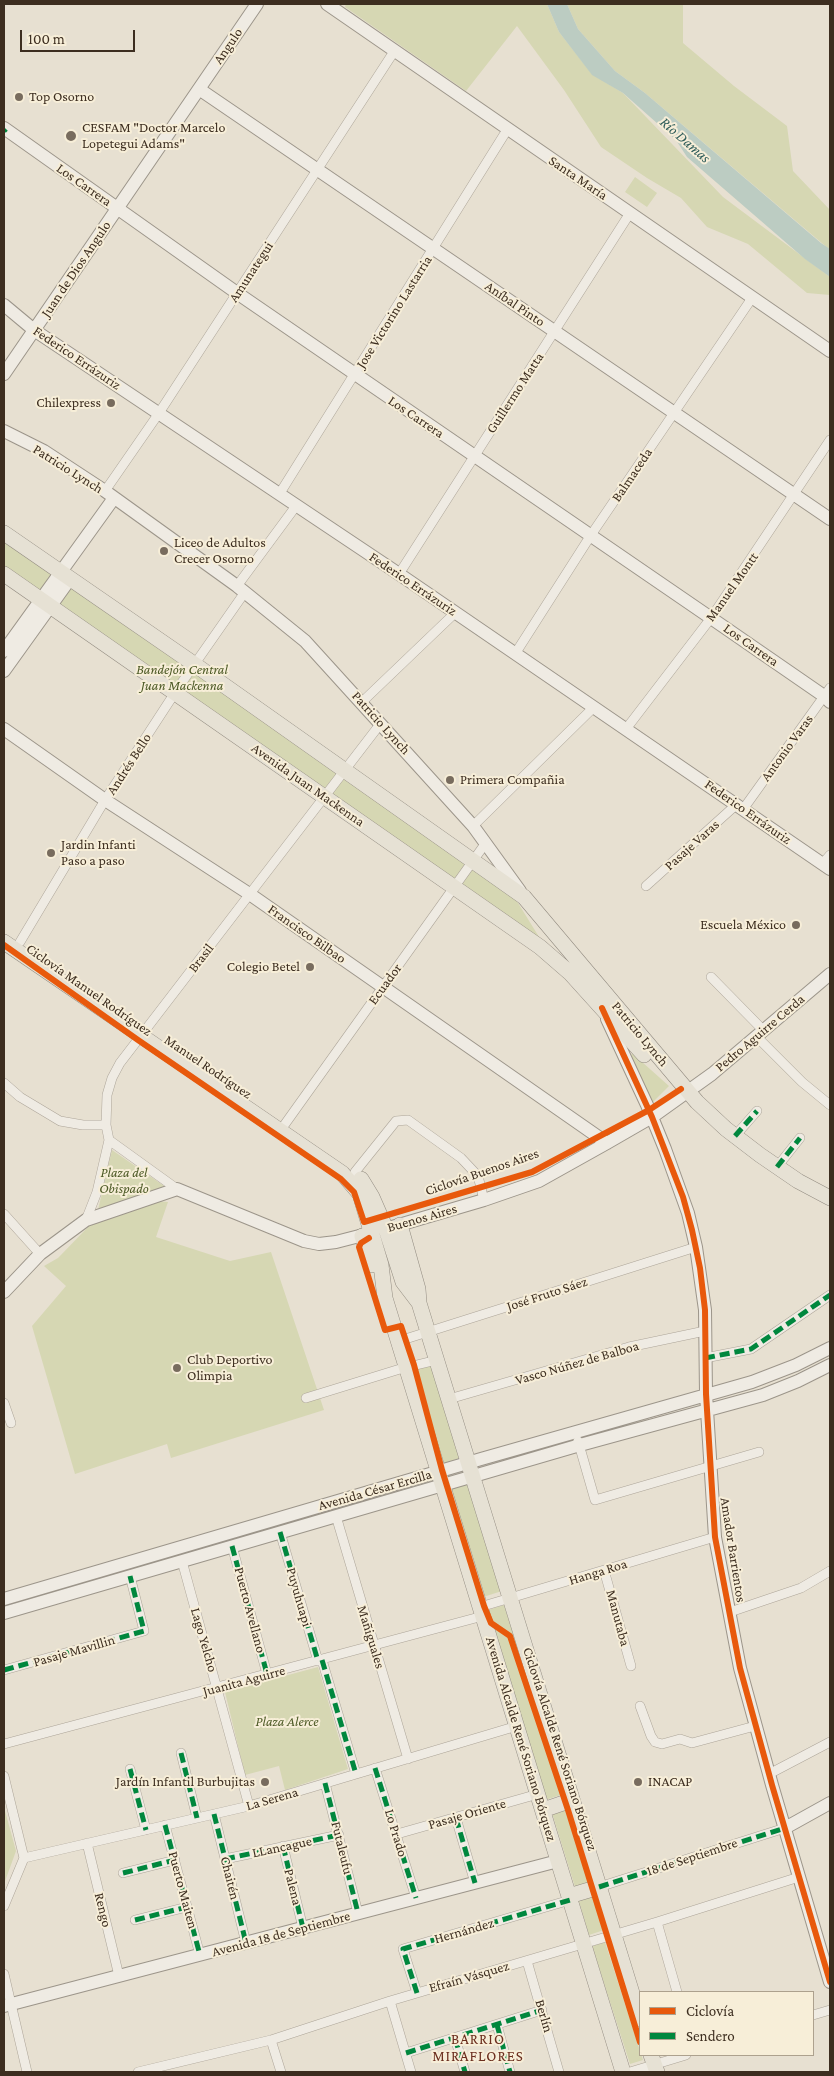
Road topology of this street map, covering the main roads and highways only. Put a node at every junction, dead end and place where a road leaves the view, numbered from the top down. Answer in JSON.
{"nodes":[{"id":1,"x":4,"y":533,"type":"edge"},
{"id":2,"x":4,"y":574,"type":"edge"},
{"id":3,"x":4,"y":930,"type":"edge"},
{"id":4,"x":4,"y":942,"type":"edge"},
{"id":5,"x":143,"y":1033,"type":"junction"},
{"id":6,"x":684,"y":1095,"type":"junction"},
{"id":7,"x":830,"y":1198,"type":"edge"},
{"id":8,"x":830,"y":1210,"type":"edge"},
{"id":9,"x":380,"y":1231,"type":"junction"},
{"id":10,"x":572,"y":1800,"type":"junction"},
{"id":11,"x":543,"y":1810,"type":"junction"},
{"id":12,"x":599,"y":1887,"type":"junction"},
{"id":13,"x":570,"y":1898,"type":"junction"},
{"id":14,"x":639,"y":2017,"type":"edge"},
{"id":15,"x":623,"y":2072,"type":"edge"}],
"edges":[{"from":1,"to":6,"type":"main road","name":"Patricio Lynch"},
{"from":2,"to":6,"type":"main road","name":"Avenida Juan Mackenna"},
{"from":3,"to":5,"type":"main road","name":"Manuel Rodríguez"},
{"from":4,"to":5,"type":"main road","name":"Manuel Rodríguez"},
{"from":5,"to":9,"type":"main road","name":"Manuel Rodríguez"},
{"from":5,"to":9,"type":"main road","name":"Manuel Rodríguez"},
{"from":6,"to":7,"type":"main road"},
{"from":6,"to":8,"type":"main road"},
{"from":9,"to":10,"type":"main road"},
{"from":9,"to":11,"type":"main road","name":"Avenida Alcalde René Soriano Bórquez"},
{"from":10,"to":11,"type":"main road"},
{"from":10,"to":12,"type":"main road"},
{"from":11,"to":13,"type":"main road","name":"Avenida Alcalde René Soriano Bórquez"},
{"from":12,"to":13,"type":"main road"},
{"from":12,"to":14,"type":"main road"},
{"from":13,"to":15,"type":"main road","name":"Avenida Alcalde René Soriano Bórquez"}]}
